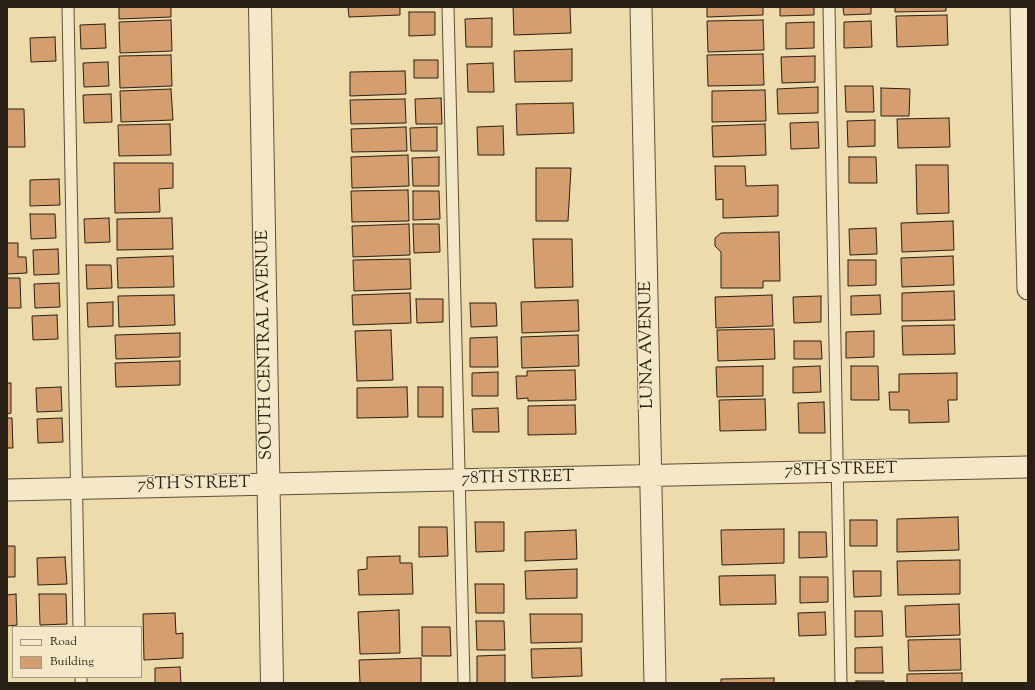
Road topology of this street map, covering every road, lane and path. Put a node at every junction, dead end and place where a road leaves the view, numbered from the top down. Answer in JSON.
{"nodes":[{"id":1,"x":68,"y":7,"type":"edge"},
{"id":2,"x":260,"y":7,"type":"edge"},
{"id":3,"x":448,"y":7,"type":"edge"},
{"id":4,"x":641,"y":7,"type":"edge"},
{"id":5,"x":829,"y":7,"type":"edge"},
{"id":6,"x":1021,"y":7,"type":"edge"},
{"id":7,"x":1028,"y":289,"type":"edge"},
{"id":8,"x":1028,"y":467,"type":"edge"},
{"id":9,"x":837,"y":471,"type":"junction"},
{"id":10,"x":651,"y":476,"type":"junction"},
{"id":11,"x":458,"y":480,"type":"junction"},
{"id":12,"x":269,"y":483,"type":"junction"},
{"id":13,"x":76,"y":488,"type":"junction"},
{"id":14,"x":7,"y":490,"type":"edge"},
{"id":15,"x":79,"y":626,"type":"edge"},
{"id":16,"x":272,"y":683,"type":"edge"},
{"id":17,"x":464,"y":683,"type":"edge"},
{"id":18,"x":656,"y":683,"type":"edge"},
{"id":19,"x":841,"y":683,"type":"edge"}],
"edges":[{"from":1,"to":13,"type":"lane"},
{"from":2,"to":12,"type":"street","name":"SOUTH CENTRAL AVENUE"},
{"from":3,"to":11,"type":"lane"},
{"from":4,"to":10,"type":"street","name":"LUNA AVENUE"},
{"from":5,"to":9,"type":"lane"},
{"from":6,"to":7,"type":"street"},
{"from":8,"to":9,"type":"street","name":"78TH STREET"},
{"from":9,"to":10,"type":"street","name":"78TH STREET"},
{"from":9,"to":19,"type":"lane"},
{"from":10,"to":11,"type":"street","name":"78TH STREET"},
{"from":10,"to":18,"type":"street","name":"LUNA AVENUE"},
{"from":11,"to":12,"type":"street","name":"78TH STREET"},
{"from":11,"to":17,"type":"lane"},
{"from":12,"to":13,"type":"street","name":"78TH STREET"},
{"from":12,"to":16,"type":"street","name":"SOUTH CENTRAL AVENUE"},
{"from":13,"to":14,"type":"street","name":"78TH STREET"},
{"from":13,"to":15,"type":"lane"}]}
